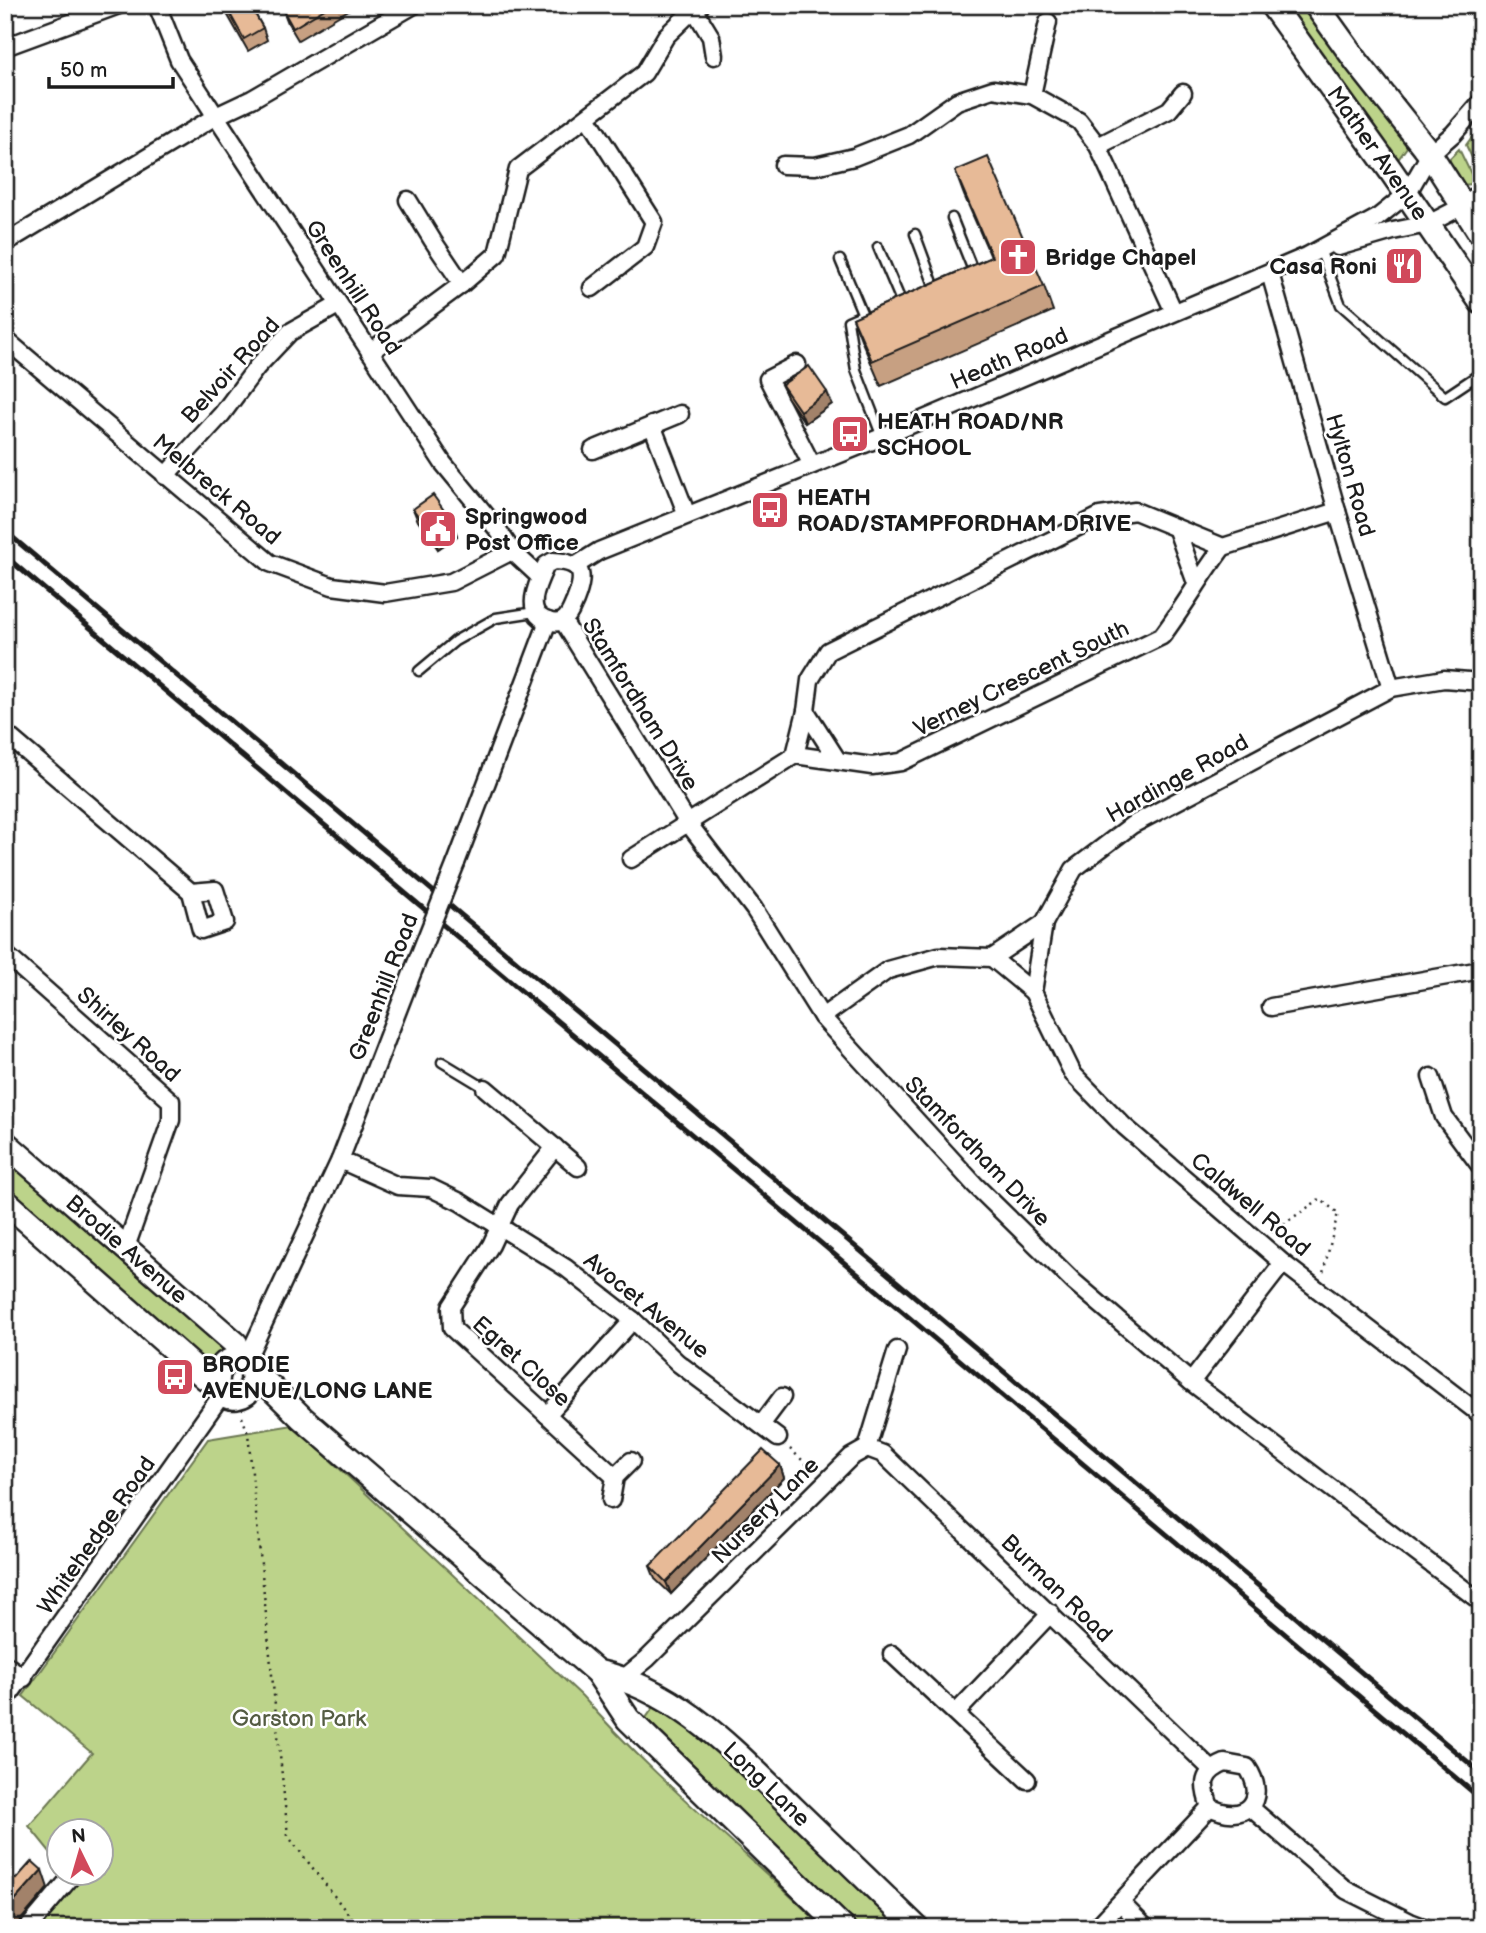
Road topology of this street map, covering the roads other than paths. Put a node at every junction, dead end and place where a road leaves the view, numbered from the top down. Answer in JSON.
{"nodes":[{"id":1,"x":119,"y":5,"type":"edge"},
{"id":2,"x":157,"y":5,"type":"edge"},
{"id":3,"x":414,"y":5,"type":"edge"},
{"id":4,"x":1272,"y":5,"type":"edge"},
{"id":5,"x":1316,"y":5,"type":"edge"},
{"id":6,"x":698,"y":7,"type":"edge"},
{"id":7,"x":1048,"y":22,"type":"dead end"},
{"id":8,"x":5,"y":47,"type":"edge"},
{"id":9,"x":714,"y":56,"type":"dead end"},
{"id":10,"x":1183,"y":93,"type":"dead end"},
{"id":11,"x":1032,"y":95,"type":"junction"},
{"id":12,"x":1481,"y":102,"type":"edge"},
{"id":13,"x":216,"y":116,"type":"junction"},
{"id":14,"x":587,"y":117,"type":"junction"},
{"id":15,"x":1098,"y":146,"type":"junction"},
{"id":16,"x":1430,"y":154,"type":"junction"},
{"id":17,"x":783,"y":164,"type":"dead end"},
{"id":18,"x":1407,"y":194,"type":"junction"},
{"id":19,"x":1472,"y":199,"type":"edge"},
{"id":20,"x":408,"y":200,"type":"dead end"},
{"id":21,"x":952,"y":218,"type":"dead end"},
{"id":22,"x":1429,"y":224,"type":"junction"},
{"id":23,"x":915,"y":234,"type":"dead end"},
{"id":24,"x":1481,"y":234,"type":"edge"},
{"id":25,"x":5,"y":243,"type":"edge"},
{"id":26,"x":878,"y":247,"type":"dead end"},
{"id":27,"x":1314,"y":254,"type":"junction"},
{"id":28,"x":839,"y":260,"type":"dead end"},
{"id":29,"x":1270,"y":273,"type":"junction"},
{"id":30,"x":961,"y":278,"type":"edge"},
{"id":31,"x":948,"y":283,"type":"edge"},
{"id":32,"x":462,"y":284,"type":"junction"},
{"id":33,"x":592,"y":288,"type":"dead end"},
{"id":34,"x":935,"y":288,"type":"junction"},
{"id":35,"x":924,"y":292,"type":"edge"},
{"id":36,"x":912,"y":296,"type":"edge"},
{"id":37,"x":901,"y":301,"type":"junction"},
{"id":38,"x":1481,"y":302,"type":"edge"},
{"id":39,"x":338,"y":305,"type":"junction"},
{"id":40,"x":888,"y":306,"type":"edge"},
{"id":41,"x":875,"y":310,"type":"edge"},
{"id":42,"x":1174,"y":312,"type":"junction"},
{"id":43,"x":863,"y":315,"type":"junction"},
{"id":44,"x":5,"y":340,"type":"edge"},
{"id":45,"x":370,"y":352,"type":"junction"},
{"id":46,"x":797,"y":364,"type":"dead end"},
{"id":47,"x":1481,"y":373,"type":"edge"},
{"id":48,"x":680,"y":414,"type":"dead end"},
{"id":49,"x":652,"y":425,"type":"junction"},
{"id":50,"x":883,"y":437,"type":"junction"},
{"id":51,"x":593,"y":450,"type":"dead end"},
{"id":52,"x":812,"y":465,"type":"junction"},
{"id":53,"x":166,"y":476,"type":"junction"},
{"id":54,"x":1336,"y":511,"type":"junction"},
{"id":55,"x":687,"y":515,"type":"junction"},
{"id":56,"x":1177,"y":530,"type":"junction"},
{"id":57,"x":1223,"y":547,"type":"junction"},
{"id":58,"x":512,"y":551,"type":"junction"},
{"id":59,"x":575,"y":566,"type":"junction"},
{"id":60,"x":540,"y":577,"type":"junction"},
{"id":61,"x":1196,"y":583,"type":"junction"},
{"id":62,"x":549,"y":618,"type":"junction"},
{"id":63,"x":419,"y":671,"type":"dead end"},
{"id":64,"x":1481,"y":682,"type":"edge"},
{"id":65,"x":1391,"y":688,"type":"junction"},
{"id":66,"x":806,"y":711,"type":"junction"},
{"id":67,"x":5,"y":733,"type":"edge"},
{"id":68,"x":795,"y":755,"type":"junction"},
{"id":69,"x":838,"y":761,"type":"junction"},
{"id":70,"x":688,"y":823,"type":"junction"},
{"id":71,"x":631,"y":859,"type":"dead end"},
{"id":72,"x":191,"y":892,"type":"dead end"},
{"id":73,"x":1044,"y":923,"type":"junction"},
{"id":74,"x":5,"y":954,"type":"edge"},
{"id":75,"x":992,"y":958,"type":"junction"},
{"id":76,"x":1481,"y":970,"type":"edge"},
{"id":77,"x":1033,"y":992,"type":"junction"},
{"id":78,"x":1271,"y":1007,"type":"dead end"},
{"id":79,"x":821,"y":1017,"type":"junction"},
{"id":80,"x":442,"y":1062,"type":"dead end"},
{"id":81,"x":1431,"y":1077,"type":"dead end"},
{"id":82,"x":485,"y":1088,"type":"joint"},
{"id":83,"x":5,"y":1143,"type":"edge"},
{"id":84,"x":555,"y":1147,"type":"junction"},
{"id":85,"x":340,"y":1160,"type":"junction"},
{"id":86,"x":578,"y":1167,"type":"dead end"},
{"id":87,"x":1481,"y":1167,"type":"edge"},
{"id":88,"x":5,"y":1201,"type":"edge"},
{"id":89,"x":500,"y":1227,"type":"junction"},
{"id":90,"x":126,"y":1247,"type":"junction"},
{"id":91,"x":1283,"y":1263,"type":"junction"},
{"id":92,"x":633,"y":1320,"type":"junction"},
{"id":93,"x":897,"y":1350,"type":"dead end"},
{"id":94,"x":245,"y":1365,"type":"junction"},
{"id":95,"x":1191,"y":1381,"type":"junction"},
{"id":96,"x":229,"y":1391,"type":"junction"},
{"id":97,"x":782,"y":1397,"type":"dead end"},
{"id":98,"x":547,"y":1415,"type":"junction"},
{"id":99,"x":1481,"y":1415,"type":"edge"},
{"id":100,"x":302,"y":1418,"type":"junction"},
{"id":101,"x":761,"y":1425,"type":"junction"},
{"id":102,"x":778,"y":1438,"type":"road end"},
{"id":103,"x":867,"y":1448,"type":"junction"},
{"id":104,"x":631,"y":1461,"type":"dead end"},
{"id":105,"x":615,"y":1477,"type":"junction"},
{"id":106,"x":611,"y":1500,"type":"dead end"},
{"id":107,"x":1481,"y":1602,"type":"edge"},
{"id":108,"x":1051,"y":1613,"type":"junction"},
{"id":109,"x":892,"y":1654,"type":"dead end"},
{"id":110,"x":5,"y":1664,"type":"edge"},
{"id":111,"x":597,"y":1672,"type":"junction"},
{"id":112,"x":24,"y":1678,"type":"junction"},
{"id":113,"x":624,"y":1678,"type":"junction"},
{"id":114,"x":5,"y":1701,"type":"edge"},
{"id":115,"x":956,"y":1713,"type":"junction"},
{"id":116,"x":1211,"y":1769,"type":"junction"},
{"id":117,"x":1027,"y":1780,"type":"dead end"},
{"id":118,"x":1210,"y":1807,"type":"junction"},
{"id":119,"x":1251,"y":1808,"type":"junction"},
{"id":120,"x":62,"y":1888,"type":"edge"},
{"id":121,"x":1121,"y":1903,"type":"junction"},
{"id":122,"x":28,"y":1928,"type":"edge"},
{"id":123,"x":843,"y":1928,"type":"edge"},
{"id":124,"x":917,"y":1928,"type":"edge"},
{"id":125,"x":1096,"y":1928,"type":"edge"},
{"id":126,"x":1146,"y":1928,"type":"edge"},
{"id":127,"x":1426,"y":1928,"type":"edge"}],
"edges":[{"from":1,"to":8,"type":"street"},
{"from":2,"to":13,"type":"street","name":"Greenhill Road"},
{"from":3,"to":13,"type":"street"},
{"from":4,"to":18,"type":"street","name":"Mather Avenue"},
{"from":5,"to":16,"type":"street","name":"Mather Avenue"},
{"from":6,"to":9,"type":"street"},
{"from":6,"to":14,"type":"street"},
{"from":7,"to":11,"type":"street"},
{"from":10,"to":15,"type":"street"},
{"from":11,"to":15,"type":"street"},
{"from":11,"to":17,"type":"street"},
{"from":12,"to":16,"type":"street","name":"Heath Road"},
{"from":13,"to":25,"type":"street"},
{"from":13,"to":39,"type":"street","name":"Greenhill Road"},
{"from":14,"to":32,"type":"street"},
{"from":14,"to":33,"type":"street"},
{"from":15,"to":42,"type":"street"},
{"from":16,"to":18,"type":"street","name":"Heath Road"},
{"from":16,"to":19,"type":"street","name":"Mather Avenue"},
{"from":18,"to":22,"type":"street","name":"Mather Avenue"},
{"from":18,"to":27,"type":"street","name":"Heath Road"},
{"from":19,"to":22,"type":"street","name":"Heath Road"},
{"from":19,"to":24,"type":"street","name":"Mather Avenue"},
{"from":20,"to":32,"type":"street"},
{"from":21,"to":30,"type":"lane"},
{"from":22,"to":27,"type":"street","name":"Heath Road"},
{"from":22,"to":38,"type":"street","name":"Mather Avenue"},
{"from":23,"to":34,"type":"lane"},
{"from":26,"to":37,"type":"lane"},
{"from":27,"to":29,"type":"street","name":"Heath Road"},
{"from":27,"to":47,"type":"lane"},
{"from":28,"to":43,"type":"lane"},
{"from":29,"to":42,"type":"street","name":"Heath Road"},
{"from":29,"to":54,"type":"street","name":"Hylton Road"},
{"from":31,"to":34,"type":"lane"},
{"from":32,"to":45,"type":"street"},
{"from":34,"to":35,"type":"lane"},
{"from":36,"to":37,"type":"lane"},
{"from":37,"to":40,"type":"lane"},
{"from":39,"to":45,"type":"street","name":"Greenhill Road"},
{"from":39,"to":53,"type":"street","name":"Belvoir Road"},
{"from":41,"to":43,"type":"lane"},
{"from":42,"to":50,"type":"street","name":"Heath Road"},
{"from":43,"to":50,"type":"lane"},
{"from":44,"to":53,"type":"street","name":"Melbreck Road"},
{"from":45,"to":58,"type":"street","name":"Greenhill Road"},
{"from":46,"to":52,"type":"street"},
{"from":48,"to":49,"type":"street"},
{"from":49,"to":51,"type":"street"},
{"from":49,"to":55,"type":"street"},
{"from":50,"to":52,"type":"street","name":"Heath Road"},
{"from":52,"to":55,"type":"street","name":"Heath Road"},
{"from":53,"to":58,"type":"street","name":"Melbreck Road"},
{"from":54,"to":57,"type":"street"},
{"from":54,"to":65,"type":"street","name":"Hylton Road"},
{"from":55,"to":59,"type":"street","name":"Heath Road"},
{"from":56,"to":57,"type":"street"},
{"from":56,"to":61,"type":"street"},
{"from":56,"to":66,"type":"street"},
{"from":57,"to":61,"type":"street","name":"Verney Crescent South"},
{"from":58,"to":60,"type":"street","name":"Greenhill Road"},
{"from":59,"to":60,"type":"street"},
{"from":59,"to":62,"type":"street"},
{"from":60,"to":62,"type":"street"},
{"from":61,"to":69,"type":"street","name":"Verney Crescent South"},
{"from":62,"to":63,"type":"lane"},
{"from":62,"to":70,"type":"street","name":"Stamfordham Drive"},
{"from":62,"to":85,"type":"street","name":"Greenhill Road","bridge":true},
{"from":64,"to":65,"type":"street","name":"Hardinge Road"},
{"from":65,"to":73,"type":"street","name":"Hardinge Road"},
{"from":66,"to":68,"type":"street"},
{"from":66,"to":69,"type":"street"},
{"from":67,"to":72,"type":"street"},
{"from":68,"to":69,"type":"street","name":"Verney Crescent South"},
{"from":68,"to":70,"type":"street"},
{"from":70,"to":71,"type":"street"},
{"from":70,"to":79,"type":"street","name":"Stamfordham Drive"},
{"from":73,"to":75,"type":"street","name":"Hardinge Road"},
{"from":73,"to":77,"type":"street"},
{"from":74,"to":90,"type":"street","name":"Shirley Road"},
{"from":75,"to":77,"type":"street","name":"Caldwell Road"},
{"from":75,"to":79,"type":"street"},
{"from":76,"to":78,"type":"street"},
{"from":77,"to":91,"type":"street","name":"Caldwell Road"},
{"from":79,"to":95,"type":"street","name":"Stamfordham Drive"},
{"from":80,"to":82,"type":"lane"},
{"from":81,"to":87,"type":"street"},
{"from":82,"to":84,"type":"street"},
{"from":83,"to":90,"type":"street","name":"Brodie Avenue"},
{"from":84,"to":86,"type":"street"},
{"from":84,"to":89,"type":"street"},
{"from":85,"to":89,"type":"street","name":"Avocet Avenue"},
{"from":85,"to":94,"type":"street","name":"Greenhill Road"},
{"from":88,"to":96,"type":"street","name":"Brodie Avenue"},
{"from":89,"to":92,"type":"street","name":"Avocet Avenue"},
{"from":89,"to":98,"type":"street","name":"Egret Close"},
{"from":90,"to":94,"type":"street","name":"Brodie Avenue"},
{"from":91,"to":95,"type":"street"},
{"from":91,"to":99,"type":"street","name":"Caldwell Road"},
{"from":92,"to":98,"type":"street"},
{"from":92,"to":101,"type":"street","name":"Avocet Avenue"},
{"from":93,"to":103,"type":"street"},
{"from":94,"to":96,"type":"street"},
{"from":94,"to":96,"type":"street"},
{"from":94,"to":100,"type":"street","name":"Long Lane"},
{"from":95,"to":107,"type":"street","name":"Stamfordham Drive"},
{"from":96,"to":100,"type":"street","name":"Long Lane"},
{"from":96,"to":112,"type":"street","name":"Whitehedge Road"},
{"from":97,"to":101,"type":"street"},
{"from":98,"to":105,"type":"street","name":"Egret Close"},
{"from":100,"to":111,"type":"street","name":"Long Lane"},
{"from":101,"to":102,"type":"street","name":"Avocet Avenue"},
{"from":103,"to":108,"type":"street","name":"Burman Road"},
{"from":103,"to":113,"type":"street","name":"Nursery Lane"},
{"from":104,"to":105,"type":"street"},
{"from":105,"to":106,"type":"street"},
{"from":108,"to":115,"type":"street"},
{"from":108,"to":116,"type":"street","name":"Burman Road"},
{"from":109,"to":115,"type":"street"},
{"from":110,"to":112,"type":"street"},
{"from":111,"to":113,"type":"street","name":"Long Lane"},
{"from":111,"to":123,"type":"street","name":"Long Lane"},
{"from":112,"to":114,"type":"street","name":"Whitehedge Road"},
{"from":113,"to":124,"type":"street","name":"Long Lane"},
{"from":115,"to":117,"type":"street"},
{"from":116,"to":118,"type":"street"},
{"from":116,"to":119,"type":"street"},
{"from":118,"to":119,"type":"street"},
{"from":118,"to":121,"type":"street"},
{"from":119,"to":127,"type":"street"},
{"from":120,"to":122,"type":"street"},
{"from":121,"to":125,"type":"street"},
{"from":121,"to":126,"type":"street"}]}
